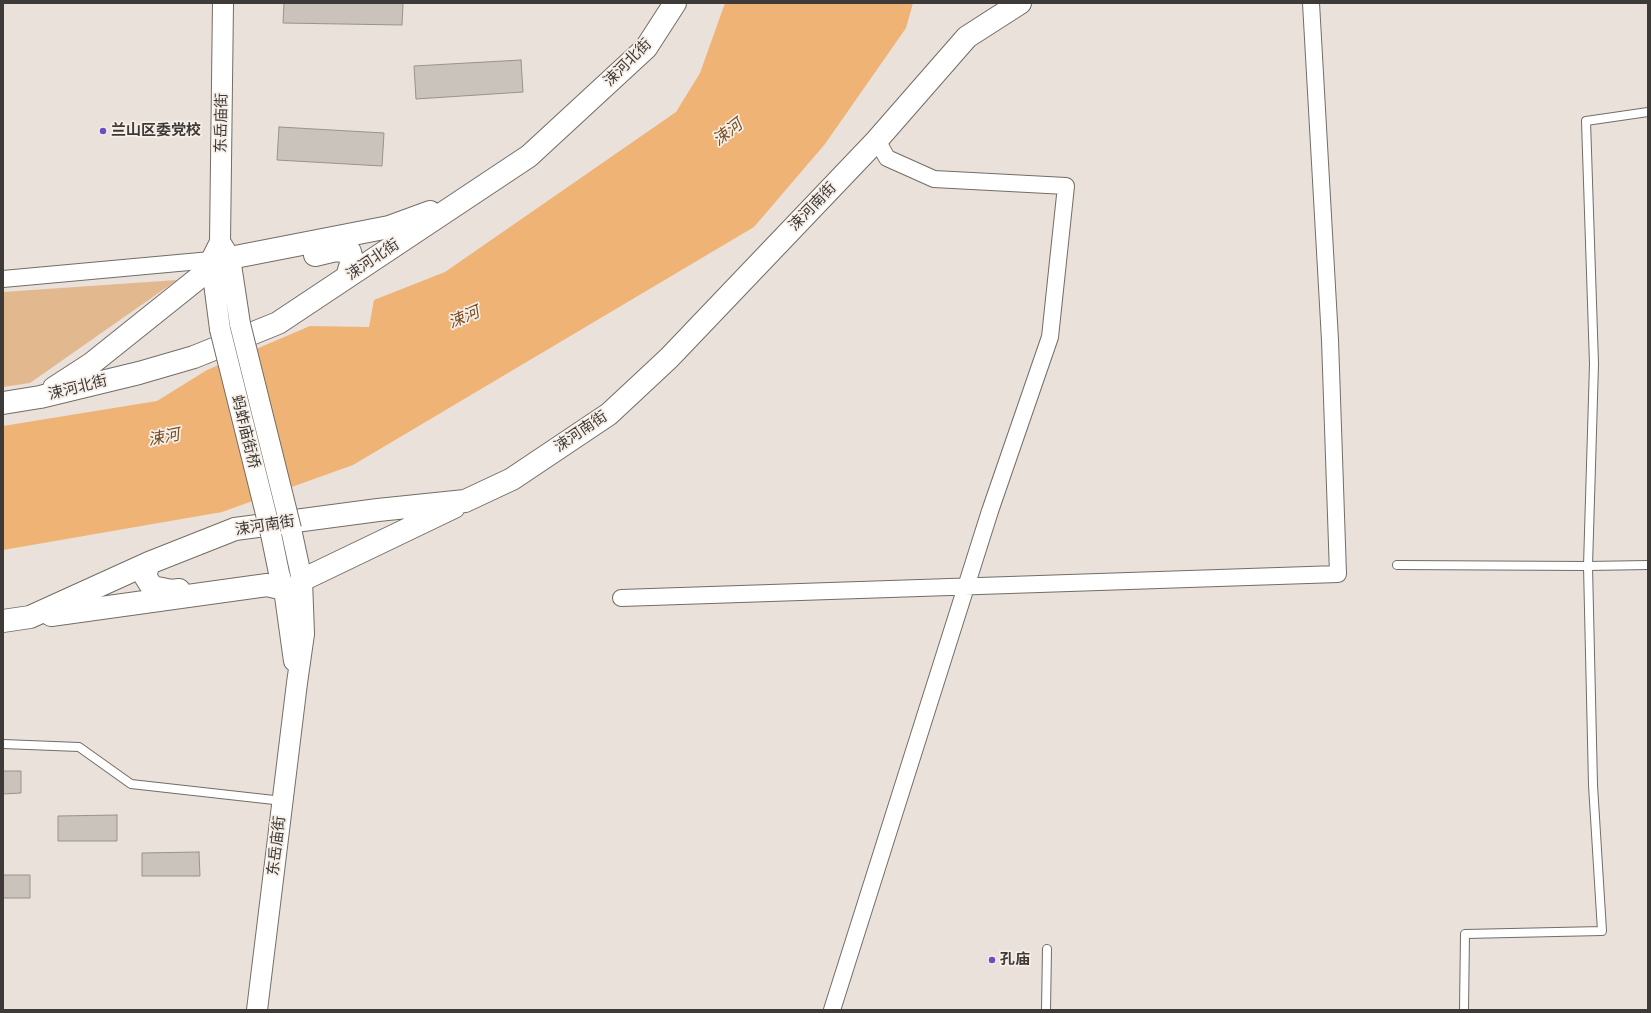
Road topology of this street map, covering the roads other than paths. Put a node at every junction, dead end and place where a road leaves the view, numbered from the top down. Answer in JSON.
{"nodes":[{"id":1,"x":223,"y":3,"type":"edge"},
{"id":2,"x":675,"y":3,"type":"edge"},
{"id":3,"x":1020,"y":3,"type":"edge"},
{"id":4,"x":1311,"y":3,"type":"edge"},
{"id":5,"x":1648,"y":112,"type":"edge"},
{"id":6,"x":877,"y":140,"type":"junction"},
{"id":7,"x":461,"y":201,"type":"junction"},
{"id":8,"x":220,"y":264,"type":"junction"},
{"id":9,"x":347,"y":278,"type":"junction"},
{"id":10,"x":3,"y":279,"type":"edge"},
{"id":11,"x":220,"y":329,"type":"joint"},
{"id":12,"x":139,"y":373,"type":"junction"},
{"id":13,"x":40,"y":397,"type":"junction"},
{"id":14,"x":3,"y":403,"type":"edge"},
{"id":15,"x":512,"y":479,"type":"junction"},
{"id":16,"x":378,"y":510,"type":"junction"},
{"id":17,"x":271,"y":534,"type":"joint"},
{"id":18,"x":149,"y":563,"type":"junction"},
{"id":19,"x":1648,"y":564,"type":"edge"},
{"id":20,"x":1397,"y":565,"type":"dead end"},
{"id":21,"x":1588,"y":566,"type":"junction"},
{"id":22,"x":291,"y":577,"type":"junction"},
{"id":23,"x":966,"y":587,"type":"junction"},
{"id":24,"x":621,"y":598,"type":"dead end"},
{"id":25,"x":30,"y":617,"type":"junction"},
{"id":26,"x":3,"y":621,"type":"edge"},
{"id":27,"x":3,"y":744,"type":"edge"},
{"id":28,"x":283,"y":801,"type":"junction"},
{"id":29,"x":1047,"y":949,"type":"dead end"},
{"id":30,"x":257,"y":1010,"type":"edge"},
{"id":31,"x":832,"y":1010,"type":"edge"},
{"id":32,"x":1046,"y":1010,"type":"edge"},
{"id":33,"x":1464,"y":1010,"type":"edge"}],
"edges":[{"from":1,"to":8,"type":"street","name":"东岳庙街"},
{"from":2,"to":7,"type":"main road","name":"涑河北街"},
{"from":3,"to":6,"type":"main road","name":"涑河南街"},
{"from":4,"to":23,"type":"street"},
{"from":5,"to":21,"type":"lane"},
{"from":6,"to":15,"type":"main road","name":"涑河南街"},
{"from":6,"to":23,"type":"street"},
{"from":7,"to":8,"type":"main road"},
{"from":7,"to":9,"type":"main road","name":"涑河北街"},
{"from":8,"to":9,"type":"main road"},
{"from":8,"to":10,"type":"street"},
{"from":8,"to":11,"type":"street","name":"东岳庙街"},
{"from":8,"to":12,"type":"main road"},
{"from":8,"to":13,"type":"main road"},
{"from":8,"to":22,"type":"street","name":"东岳庙街","bridge":true},
{"from":9,"to":12,"type":"main road","name":"涑河北街"},
{"from":11,"to":17,"type":"street","name":"蚂蚱庙街桥","bridge":true},
{"from":12,"to":13,"type":"main road","name":"涑河北街"},
{"from":13,"to":14,"type":"main road","name":"涑河北街"},
{"from":15,"to":16,"type":"main road","name":"涑河南街"},
{"from":15,"to":22,"type":"main road"},
{"from":16,"to":18,"type":"main road","name":"涑河南街"},
{"from":16,"to":22,"type":"main road"},
{"from":17,"to":22,"type":"street","name":"东岳庙街"},
{"from":18,"to":22,"type":"main road"},
{"from":18,"to":25,"type":"main road","name":"涑河南街"},
{"from":19,"to":21,"type":"lane"},
{"from":20,"to":21,"type":"lane"},
{"from":21,"to":33,"type":"lane"},
{"from":22,"to":25,"type":"main road"},
{"from":22,"to":28,"type":"street","name":"东岳庙街"},
{"from":23,"to":24,"type":"street"},
{"from":23,"to":31,"type":"street"},
{"from":25,"to":26,"type":"main road","name":"涑河南街"},
{"from":27,"to":28,"type":"lane"},
{"from":28,"to":30,"type":"street","name":"东岳庙街"},
{"from":29,"to":32,"type":"lane"}]}
